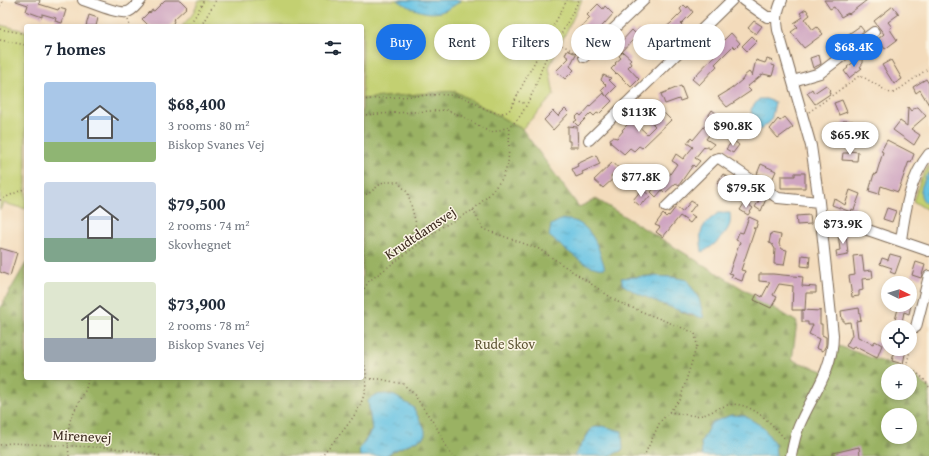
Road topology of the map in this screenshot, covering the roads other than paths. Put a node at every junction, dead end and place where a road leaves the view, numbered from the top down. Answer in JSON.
{"nodes":[{"id":1,"x":83,"y":0,"type":"edge"},
{"id":2,"x":141,"y":0,"type":"edge"},
{"id":3,"x":644,"y":0,"type":"edge"},
{"id":4,"x":732,"y":0,"type":"edge"},
{"id":5,"x":743,"y":0,"type":"edge"},
{"id":6,"x":782,"y":0,"type":"edge"},
{"id":7,"x":776,"y":17,"type":"junction"},
{"id":8,"x":619,"y":24,"type":"edge"},
{"id":9,"x":874,"y":32,"type":"dead end"},
{"id":10,"x":793,"y":81,"type":"junction"},
{"id":11,"x":590,"y":140,"type":"dead end"},
{"id":12,"x":929,"y":154,"type":"edge"},
{"id":13,"x":819,"y":202,"type":"junction"},
{"id":14,"x":666,"y":207,"type":"dead end"},
{"id":15,"x":820,"y":216,"type":"junction"},
{"id":16,"x":901,"y":240,"type":"junction"},
{"id":17,"x":929,"y":251,"type":"edge"},
{"id":18,"x":929,"y":276,"type":"edge"},
{"id":19,"x":917,"y":323,"type":"edge"},
{"id":20,"x":792,"y":452,"type":"edge"}],
"edges":[{"from":1,"to":2,"type":"street"},
{"from":3,"to":8,"type":"street"},
{"from":4,"to":11,"type":"street"},
{"from":5,"to":7,"type":"street"},
{"from":6,"to":7,"type":"street"},
{"from":7,"to":10,"type":"street"},
{"from":9,"to":10,"type":"street"},
{"from":10,"to":13,"type":"street"},
{"from":12,"to":16,"type":"street"},
{"from":13,"to":14,"type":"street"},
{"from":13,"to":15,"type":"street"},
{"from":15,"to":16,"type":"street"},
{"from":15,"to":20,"type":"street"},
{"from":16,"to":17,"type":"street"},
{"from":18,"to":19,"type":"street"}]}
